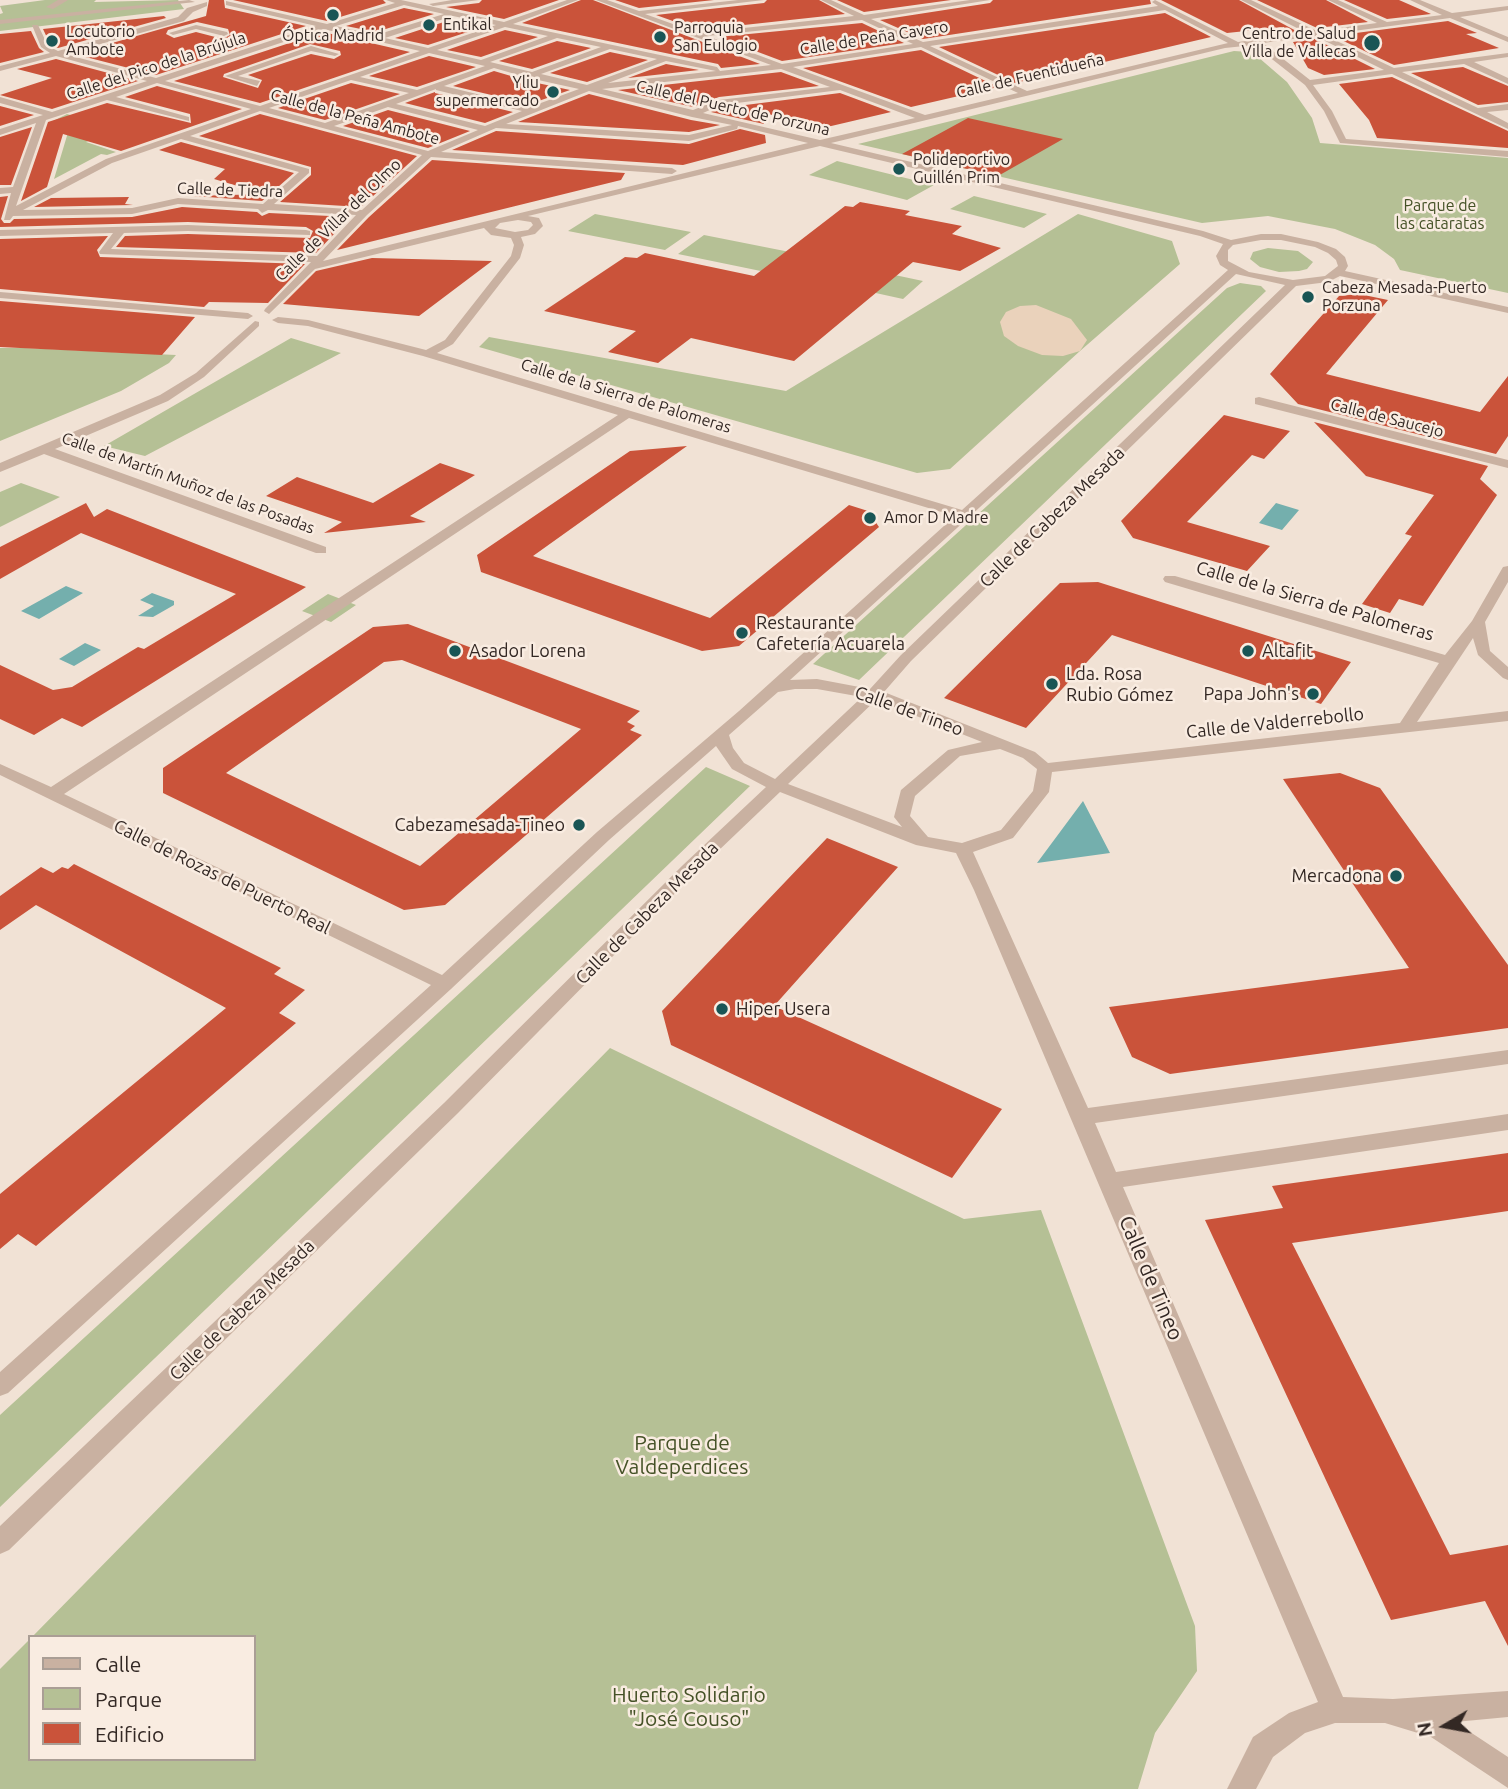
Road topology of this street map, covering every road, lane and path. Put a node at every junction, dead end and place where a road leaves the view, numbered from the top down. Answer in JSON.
{"nodes":[{"id":1,"x":64,"y":0,"type":"edge"},
{"id":2,"x":390,"y":0,"type":"edge"},
{"id":3,"x":475,"y":0,"type":"edge"},
{"id":4,"x":574,"y":0,"type":"edge"},
{"id":5,"x":600,"y":0,"type":"edge"},
{"id":6,"x":760,"y":0,"type":"edge"},
{"id":7,"x":825,"y":0,"type":"edge"},
{"id":8,"x":986,"y":0,"type":"edge"},
{"id":9,"x":1153,"y":0,"type":"edge"},
{"id":10,"x":1245,"y":0,"type":"edge"},
{"id":11,"x":1332,"y":0,"type":"edge"},
{"id":12,"x":1414,"y":0,"type":"edge"},
{"id":13,"x":220,"y":3,"type":"edge"},
{"id":14,"x":403,"y":3,"type":"junction"},
{"id":15,"x":190,"y":4,"type":"edge"},
{"id":16,"x":415,"y":6,"type":"junction"},
{"id":17,"x":1167,"y":7,"type":"junction"},
{"id":18,"x":50,"y":8,"type":"dead end"},
{"id":19,"x":1508,"y":8,"type":"edge"},
{"id":20,"x":452,"y":13,"type":"junction"},
{"id":21,"x":635,"y":13,"type":"junction"},
{"id":22,"x":1450,"y":16,"type":"junction"},
{"id":23,"x":860,"y":18,"type":"junction"},
{"id":24,"x":0,"y":22,"type":"edge"},
{"id":25,"x":502,"y":24,"type":"junction"},
{"id":26,"x":1385,"y":24,"type":"junction"},
{"id":27,"x":35,"y":27,"type":"junction"},
{"id":28,"x":323,"y":27,"type":"junction"},
{"id":29,"x":0,"y":31,"type":"edge"},
{"id":30,"x":173,"y":33,"type":"dead end"},
{"id":31,"x":1314,"y":33,"type":"junction"},
{"id":32,"x":224,"y":34,"type":"dead end"},
{"id":33,"x":557,"y":35,"type":"junction"},
{"id":34,"x":695,"y":36,"type":"junction"},
{"id":35,"x":373,"y":39,"type":"junction"},
{"id":36,"x":1508,"y":40,"type":"edge"},
{"id":37,"x":1254,"y":41,"type":"junction"},
{"id":38,"x":919,"y":44,"type":"junction"},
{"id":39,"x":1236,"y":44,"type":"junction"},
{"id":40,"x":611,"y":47,"type":"junction"},
{"id":41,"x":423,"y":50,"type":"junction"},
{"id":42,"x":335,"y":54,"type":"dead end"},
{"id":43,"x":60,"y":55,"type":"junction"},
{"id":44,"x":1508,"y":55,"type":"edge"},
{"id":45,"x":261,"y":58,"type":"dead end"},
{"id":46,"x":666,"y":58,"type":"junction"},
{"id":47,"x":273,"y":61,"type":"junction"},
{"id":48,"x":1465,"y":61,"type":"junction"},
{"id":49,"x":284,"y":63,"type":"dead end"},
{"id":50,"x":478,"y":64,"type":"junction"},
{"id":51,"x":782,"y":66,"type":"junction"},
{"id":52,"x":491,"y":67,"type":"junction"},
{"id":53,"x":0,"y":69,"type":"edge"},
{"id":54,"x":731,"y":72,"type":"junction"},
{"id":55,"x":1396,"y":72,"type":"junction"},
{"id":56,"x":349,"y":76,"type":"junction"},
{"id":57,"x":529,"y":76,"type":"junction"},
{"id":58,"x":155,"y":81,"type":"junction"},
{"id":59,"x":1508,"y":81,"type":"edge"},
{"id":60,"x":257,"y":83,"type":"dead end"},
{"id":61,"x":1308,"y":83,"type":"junction"},
{"id":62,"x":436,"y":87,"type":"junction"},
{"id":63,"x":845,"y":88,"type":"junction"},
{"id":64,"x":585,"y":89,"type":"junction"},
{"id":65,"x":418,"y":93,"type":"junction"},
{"id":66,"x":1025,"y":93,"type":"junction"},
{"id":67,"x":107,"y":97,"type":"junction"},
{"id":68,"x":0,"y":100,"type":"edge"},
{"id":69,"x":387,"y":104,"type":"junction"},
{"id":70,"x":261,"y":107,"type":"junction"},
{"id":71,"x":1508,"y":107,"type":"edge"},
{"id":72,"x":531,"y":110,"type":"junction"},
{"id":73,"x":1476,"y":111,"type":"junction"},
{"id":74,"x":692,"y":114,"type":"junction"},
{"id":75,"x":47,"y":117,"type":"junction"},
{"id":76,"x":924,"y":118,"type":"junction"},
{"id":77,"x":186,"y":119,"type":"dead end"},
{"id":78,"x":328,"y":125,"type":"junction"},
{"id":79,"x":741,"y":125,"type":"junction"},
{"id":80,"x":1508,"y":126,"type":"edge"},
{"id":81,"x":489,"y":128,"type":"junction"},
{"id":82,"x":0,"y":132,"type":"edge"},
{"id":83,"x":181,"y":136,"type":"junction"},
{"id":84,"x":816,"y":143,"type":"junction"},
{"id":85,"x":429,"y":154,"type":"junction"},
{"id":86,"x":1508,"y":154,"type":"edge"},
{"id":87,"x":688,"y":173,"type":"junction"},
{"id":88,"x":19,"y":189,"type":"junction"},
{"id":89,"x":0,"y":191,"type":"edge"},
{"id":90,"x":565,"y":202,"type":"junction"},
{"id":91,"x":10,"y":213,"type":"junction"},
{"id":92,"x":364,"y":213,"type":"junction"},
{"id":93,"x":511,"y":217,"type":"junction"},
{"id":94,"x":254,"y":218,"type":"junction"},
{"id":95,"x":535,"y":220,"type":"junction"},
{"id":96,"x":491,"y":227,"type":"junction"},
{"id":97,"x":121,"y":230,"type":"junction"},
{"id":98,"x":0,"y":231,"type":"edge"},
{"id":99,"x":306,"y":233,"type":"dead end"},
{"id":100,"x":515,"y":235,"type":"junction"},
{"id":101,"x":1230,"y":243,"type":"junction"},
{"id":102,"x":314,"y":264,"type":"junction"},
{"id":103,"x":1234,"y":270,"type":"junction"},
{"id":104,"x":1339,"y":274,"type":"junction"},
{"id":105,"x":1293,"y":283,"type":"junction"},
{"id":106,"x":0,"y":295,"type":"edge"},
{"id":107,"x":1508,"y":310,"type":"edge"},
{"id":108,"x":274,"y":315,"type":"junction"},
{"id":109,"x":252,"y":320,"type":"junction"},
{"id":110,"x":427,"y":354,"type":"junction"},
{"id":111,"x":1259,"y":401,"type":"dead end"},
{"id":112,"x":627,"y":414,"type":"junction"},
{"id":113,"x":43,"y":449,"type":"junction"},
{"id":114,"x":1508,"y":464,"type":"edge"},
{"id":115,"x":0,"y":468,"type":"edge"},
{"id":116,"x":962,"y":514,"type":"junction"},
{"id":117,"x":321,"y":550,"type":"dead end"},
{"id":118,"x":1508,"y":569,"type":"edge"},
{"id":119,"x":1170,"y":579,"type":"dead end"},
{"id":120,"x":1478,"y":622,"type":"junction"},
{"id":121,"x":1448,"y":661,"type":"junction"},
{"id":122,"x":1508,"y":675,"type":"edge"},
{"id":123,"x":772,"y":688,"type":"junction"},
{"id":124,"x":874,"y":694,"type":"junction"},
{"id":125,"x":1508,"y":716,"type":"edge"},
{"id":126,"x":1405,"y":728,"type":"junction"},
{"id":127,"x":721,"y":732,"type":"junction"},
{"id":128,"x":1004,"y":745,"type":"junction"},
{"id":129,"x":1045,"y":768,"type":"junction"},
{"id":130,"x":0,"y":769,"type":"edge"},
{"id":131,"x":776,"y":785,"type":"junction"},
{"id":132,"x":52,"y":794,"type":"junction"},
{"id":133,"x":922,"y":841,"type":"junction"},
{"id":134,"x":962,"y":849,"type":"junction"},
{"id":135,"x":444,"y":984,"type":"junction"},
{"id":136,"x":1508,"y":1057,"type":"edge"},
{"id":137,"x":1081,"y":1117,"type":"junction"},
{"id":138,"x":1508,"y":1122,"type":"edge"},
{"id":139,"x":1110,"y":1181,"type":"junction"},
{"id":140,"x":0,"y":1386,"type":"edge"},
{"id":141,"x":0,"y":1542,"type":"edge"},
{"id":142,"x":1508,"y":1704,"type":"edge"},
{"id":143,"x":1335,"y":1710,"type":"junction"},
{"id":144,"x":1385,"y":1710,"type":"junction"},
{"id":145,"x":1508,"y":1774,"type":"edge"},
{"id":146,"x":1241,"y":1789,"type":"edge"}],
"edges":[{"from":1,"to":18,"type":"street"},
{"from":2,"to":14,"type":"street"},
{"from":3,"to":16,"type":"street"},
{"from":4,"to":25,"type":"street"},
{"from":5,"to":21,"type":"street"},
{"from":6,"to":21,"type":"street"},
{"from":7,"to":23,"type":"street"},
{"from":8,"to":23,"type":"street"},
{"from":9,"to":17,"type":"street"},
{"from":10,"to":31,"type":"street"},
{"from":11,"to":26,"type":"street"},
{"from":12,"to":22,"type":"street"},
{"from":13,"to":15,"type":"street"},
{"from":13,"to":28,"type":"street","name":"Calle del Puerto de Porzuna"},
{"from":14,"to":16,"type":"street"},
{"from":14,"to":28,"type":"street","name":"Calle del Pico de la Brújula"},
{"from":15,"to":24,"type":"street"},
{"from":15,"to":27,"type":"street"},
{"from":15,"to":43,"type":"street"},
{"from":16,"to":20,"type":"street"},
{"from":17,"to":38,"type":"street","name":"Calle de Peña Cavero"},
{"from":17,"to":39,"type":"street"},
{"from":19,"to":22,"type":"street","name":"Calle de Fuentidueña"},
{"from":20,"to":25,"type":"street"},
{"from":20,"to":35,"type":"street"},
{"from":21,"to":34,"type":"street"},
{"from":22,"to":26,"type":"street","name":"Calle de Fuentidueña"},
{"from":22,"to":36,"type":"street"},
{"from":23,"to":34,"type":"street"},
{"from":23,"to":38,"type":"street"},
{"from":25,"to":33,"type":"street"},
{"from":25,"to":41,"type":"street"},
{"from":26,"to":31,"type":"street","name":"Calle de Fuentidueña"},
{"from":27,"to":29,"type":"street"},
{"from":27,"to":43,"type":"street"},
{"from":28,"to":35,"type":"street","name":"Calle del Puerto de Porzuna"},
{"from":28,"to":58,"type":"street","name":"Calle del Pico de la Brújula"},
{"from":30,"to":32,"type":"street"},
{"from":31,"to":37,"type":"street","name":"Calle de Fuentidueña"},
{"from":31,"to":55,"type":"street"},
{"from":33,"to":40,"type":"street"},
{"from":33,"to":50,"type":"street"},
{"from":34,"to":51,"type":"street"},
{"from":35,"to":41,"type":"street","name":"Calle del Puerto de Porzuna"},
{"from":37,"to":39,"type":"street","name":"Calle de Fuentidueña"},
{"from":37,"to":61,"type":"street"},
{"from":38,"to":51,"type":"street","name":"Calle de Peña Cavero"},
{"from":38,"to":66,"type":"street"},
{"from":39,"to":66,"type":"street","name":"Calle de Fuentidueña"},
{"from":40,"to":46,"type":"street"},
{"from":40,"to":57,"type":"street"},
{"from":41,"to":50,"type":"street","name":"Calle del Puerto de Porzuna"},
{"from":41,"to":56,"type":"street"},
{"from":42,"to":47,"type":"street"},
{"from":43,"to":53,"type":"street"},
{"from":43,"to":58,"type":"street","name":"Calle de la Peña Ambote"},
{"from":44,"to":48,"type":"street"},
{"from":45,"to":47,"type":"street"},
{"from":46,"to":54,"type":"street"},
{"from":46,"to":64,"type":"street"},
{"from":47,"to":49,"type":"street"},
{"from":47,"to":60,"type":"street"},
{"from":48,"to":55,"type":"street"},
{"from":48,"to":59,"type":"street"},
{"from":50,"to":52,"type":"street","name":"Calle del Puerto de Porzuna"},
{"from":51,"to":54,"type":"street","name":"Calle de Peña Cavero"},
{"from":51,"to":63,"type":"street"},
{"from":52,"to":57,"type":"street","name":"Calle del Puerto de Porzuna"},
{"from":52,"to":62,"type":"street"},
{"from":54,"to":64,"type":"street","name":"Calle de Peña Cavero"},
{"from":55,"to":61,"type":"street"},
{"from":55,"to":73,"type":"street"},
{"from":56,"to":65,"type":"street"},
{"from":56,"to":70,"type":"street"},
{"from":57,"to":64,"type":"street","name":"Calle del Puerto de Porzuna"},
{"from":58,"to":67,"type":"street","name":"Calle del Pico de la Brújula"},
{"from":58,"to":70,"type":"street","name":"Calle de la Peña Ambote"},
{"from":61,"to":86,"type":"street"},
{"from":62,"to":65,"type":"street"},
{"from":62,"to":72,"type":"street"},
{"from":63,"to":74,"type":"street"},
{"from":63,"to":76,"type":"street"},
{"from":64,"to":72,"type":"street","name":"Calle de Villar del Olmo"},
{"from":64,"to":74,"type":"street","name":"Calle del Puerto de Porzuna"},
{"from":65,"to":69,"type":"street"},
{"from":66,"to":76,"type":"street","name":"Calle de Fuentidueña"},
{"from":67,"to":75,"type":"street","name":"Calle del Pico de la Brújula"},
{"from":67,"to":77,"type":"street"},
{"from":68,"to":75,"type":"street"},
{"from":69,"to":78,"type":"street"},
{"from":69,"to":81,"type":"street"},
{"from":70,"to":78,"type":"street","name":"Calle de la Peña Ambote"},
{"from":70,"to":83,"type":"street"},
{"from":71,"to":73,"type":"street"},
{"from":72,"to":81,"type":"street","name":"Calle de Villar del Olmo"},
{"from":73,"to":80,"type":"street"},
{"from":74,"to":79,"type":"street","name":"Calle del Puerto de Porzuna"},
{"from":75,"to":82,"type":"street","name":"Calle del Pico de la Brújula"},
{"from":75,"to":88,"type":"street"},
{"from":76,"to":84,"type":"street","name":"Calle de Fuentidueña"},
{"from":78,"to":85,"type":"street","name":"Calle de la Peña Ambote"},
{"from":79,"to":81,"type":"street"},
{"from":79,"to":84,"type":"street","name":"Calle del Puerto de Porzuna"},
{"from":81,"to":85,"type":"street","name":"Calle de Villar del Olmo"},
{"from":83,"to":91,"type":"street"},
{"from":83,"to":94,"type":"street"},
{"from":84,"to":87,"type":"street","name":"Calle de Fuentidueña"},
{"from":84,"to":101,"type":"street","name":"Calle del Puerto de Porzuna"},
{"from":85,"to":87,"type":"street","name":"Calle de la Peña Ambote"},
{"from":85,"to":92,"type":"street","name":"Calle de Villar del Olmo"},
{"from":87,"to":90,"type":"street","name":"Calle de Fuentidueña"},
{"from":88,"to":89,"type":"street"},
{"from":88,"to":91,"type":"street"},
{"from":90,"to":93,"type":"street","name":"Calle de Fuentidueña"},
{"from":90,"to":95,"type":"street","name":"Calle de Fuentidueña"},
{"from":91,"to":94,"type":"street","name":"Calle de Tiedra"},
{"from":91,"to":98,"type":"street"},
{"from":92,"to":94,"type":"street","name":"Calle de Tiedra"},
{"from":92,"to":102,"type":"street","name":"Calle de Villar del Olmo"},
{"from":93,"to":95,"type":"street"},
{"from":93,"to":96,"type":"street","name":"Calle de Fuentidueña"},
{"from":94,"to":97,"type":"street"},
{"from":94,"to":99,"type":"street"},
{"from":95,"to":100,"type":"street","name":"Calle de Fuentidueña"},
{"from":96,"to":100,"type":"street"},
{"from":96,"to":102,"type":"street"},
{"from":97,"to":98,"type":"street"},
{"from":97,"to":102,"type":"street"},
{"from":100,"to":110,"type":"street"},
{"from":101,"to":103,"type":"street"},
{"from":101,"to":104,"type":"street"},
{"from":102,"to":108,"type":"street","name":"Calle de Villar del Olmo"},
{"from":103,"to":105,"type":"street"},
{"from":103,"to":116,"type":"street"},
{"from":104,"to":105,"type":"street"},
{"from":104,"to":107,"type":"street"},
{"from":105,"to":124,"type":"street","name":"Calle de Cabeza Mesada"},
{"from":106,"to":109,"type":"street"},
{"from":108,"to":109,"type":"street"},
{"from":108,"to":110,"type":"street","name":"Calle de la Sierra de Palomeras"},
{"from":109,"to":113,"type":"street"},
{"from":110,"to":112,"type":"street","name":"Calle de la Sierra de Palomeras"},
{"from":111,"to":114,"type":"street","name":"Calle de Saucejo"},
{"from":112,"to":116,"type":"street","name":"Calle de la Sierra de Palomeras"},
{"from":112,"to":132,"type":"street"},
{"from":113,"to":115,"type":"street"},
{"from":113,"to":117,"type":"street","name":"Calle de Martín Muñoz de las Posadas"},
{"from":116,"to":123,"type":"street"},
{"from":118,"to":120,"type":"street"},
{"from":119,"to":121,"type":"street","name":"Calle de la Sierra de Palomeras"},
{"from":120,"to":121,"type":"street"},
{"from":120,"to":122,"type":"street"},
{"from":121,"to":126,"type":"street"},
{"from":123,"to":124,"type":"street","name":"Calle de Tineo"},
{"from":123,"to":127,"type":"street"},
{"from":124,"to":128,"type":"street","name":"Calle de Tineo"},
{"from":124,"to":131,"type":"street","name":"Calle de Cabeza Mesada"},
{"from":125,"to":126,"type":"street","name":"Calle de Valderrebollo"},
{"from":126,"to":129,"type":"street","name":"Calle de Valderrebollo"},
{"from":127,"to":131,"type":"street"},
{"from":127,"to":135,"type":"street"},
{"from":128,"to":129,"type":"street"},
{"from":128,"to":133,"type":"street"},
{"from":129,"to":134,"type":"street"},
{"from":130,"to":132,"type":"street","name":"Calle de Rozas de Puerto Real"},
{"from":131,"to":133,"type":"street"},
{"from":131,"to":141,"type":"street","name":"Calle de Cabeza Mesada"},
{"from":132,"to":135,"type":"street","name":"Calle de Rozas de Puerto Real"},
{"from":133,"to":134,"type":"street"},
{"from":134,"to":137,"type":"street","name":"Calle de Tineo"},
{"from":135,"to":140,"type":"street"},
{"from":136,"to":137,"type":"street"},
{"from":137,"to":139,"type":"street","name":"Calle de Tineo"},
{"from":138,"to":139,"type":"street"},
{"from":139,"to":143,"type":"street","name":"Calle de Tineo"},
{"from":142,"to":144,"type":"street"},
{"from":143,"to":144,"type":"street"},
{"from":143,"to":146,"type":"street"},
{"from":144,"to":145,"type":"street"}]}
